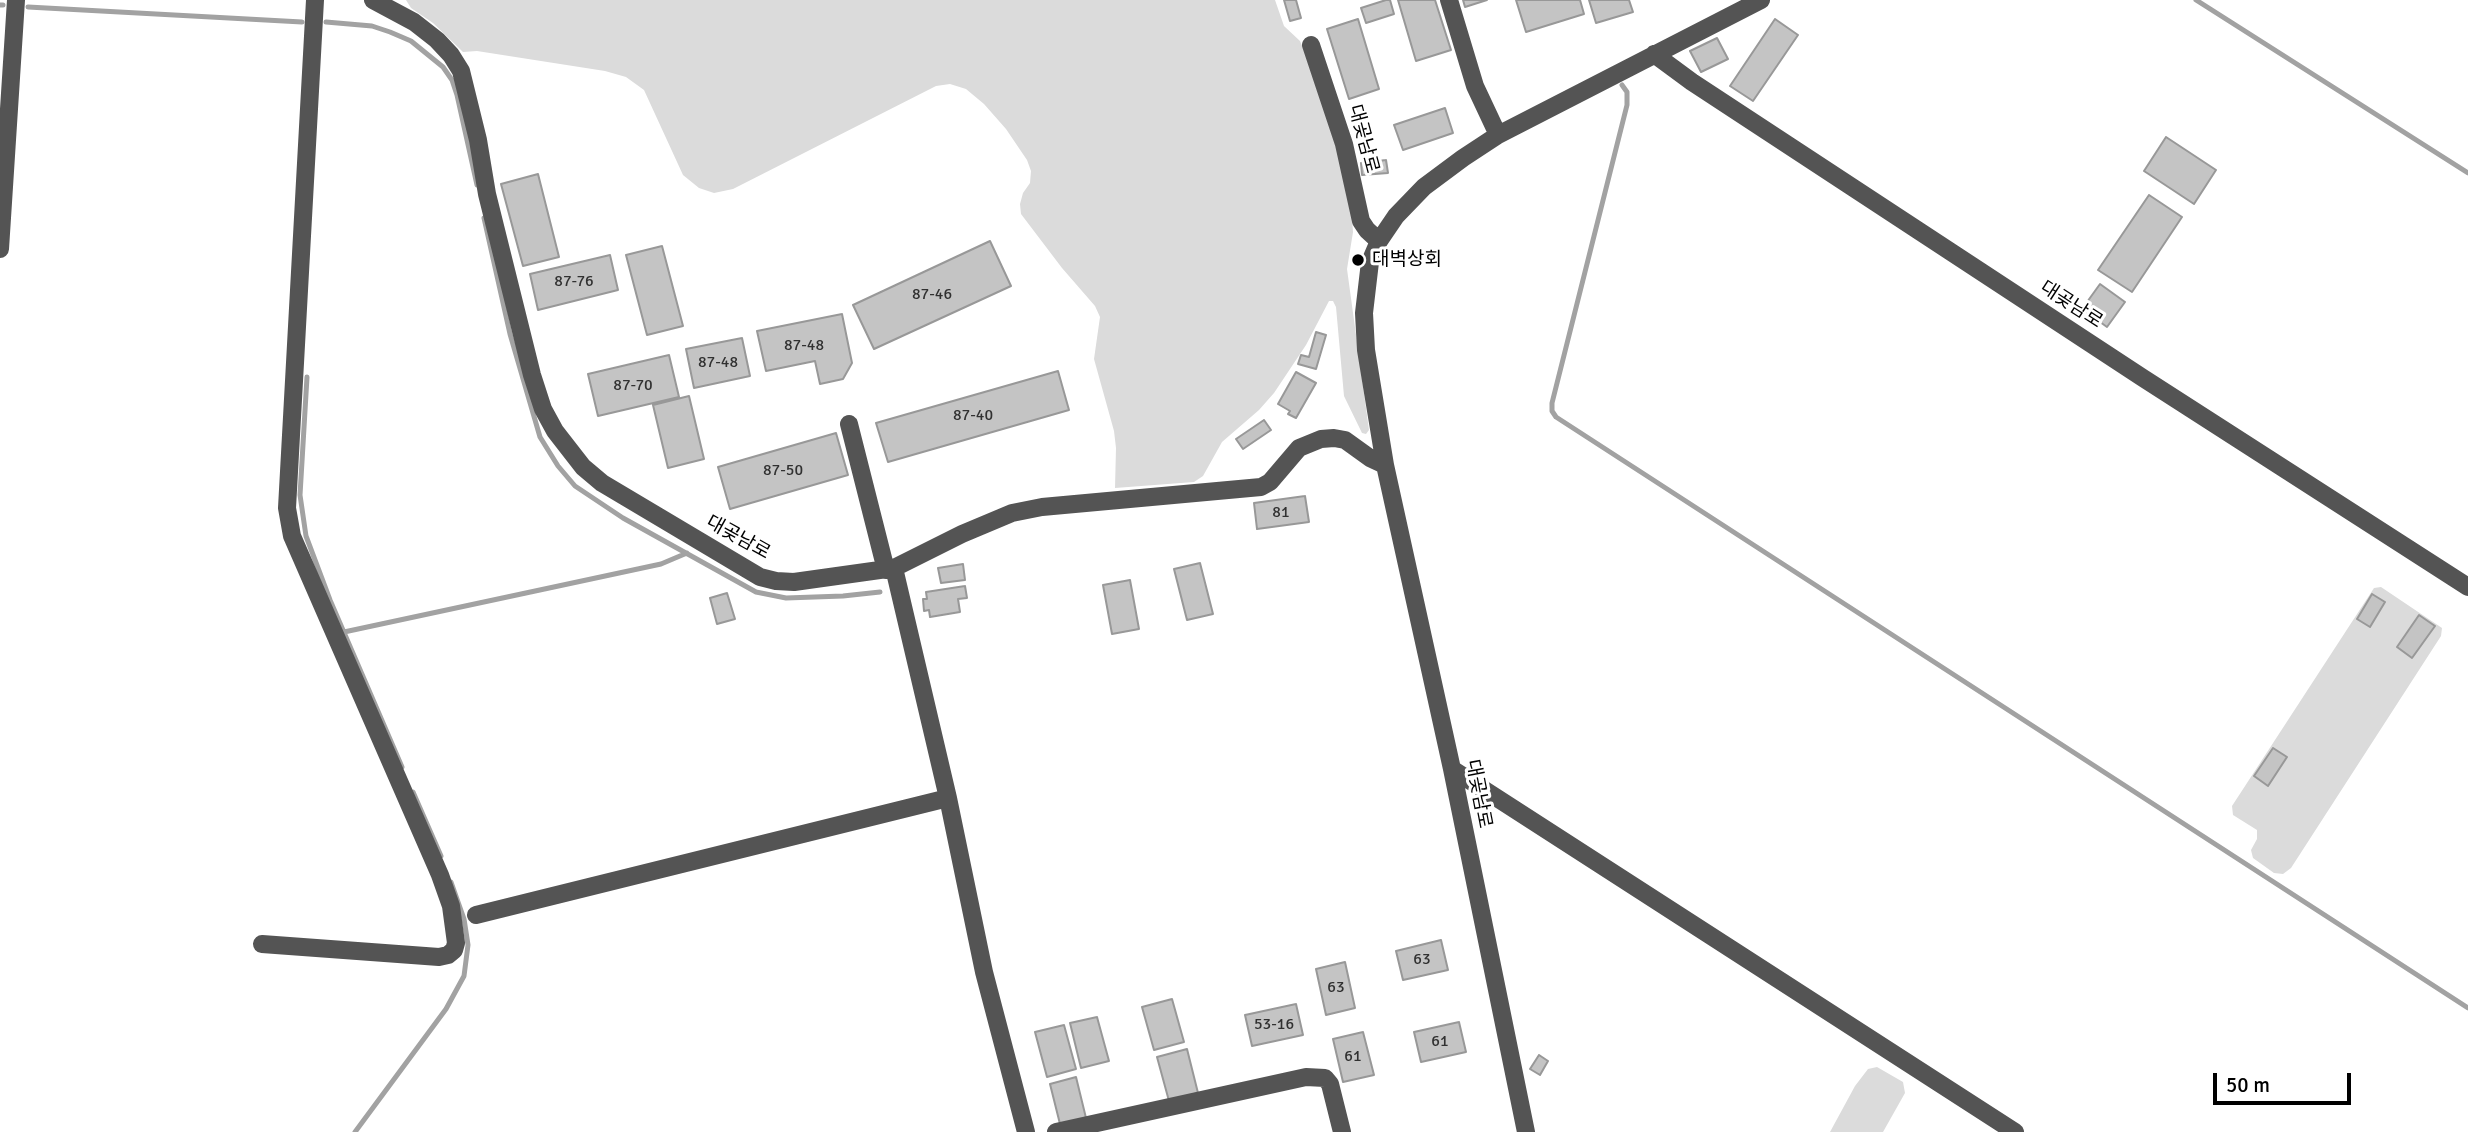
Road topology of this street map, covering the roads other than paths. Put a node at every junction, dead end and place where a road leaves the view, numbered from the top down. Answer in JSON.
{"nodes":[{"id":1,"x":16,"y":0,"type":"edge"},
{"id":2,"x":314,"y":0,"type":"edge"},
{"id":3,"x":373,"y":0,"type":"edge"},
{"id":4,"x":1449,"y":0,"type":"edge"},
{"id":5,"x":1761,"y":0,"type":"edge"},
{"id":6,"x":1311,"y":45,"type":"dead end"},
{"id":7,"x":1654,"y":54,"type":"junction"},
{"id":8,"x":1498,"y":135,"type":"junction"},
{"id":9,"x":1378,"y":241,"type":"junction"},
{"id":10,"x":0,"y":248,"type":"edge"},
{"id":11,"x":849,"y":425,"type":"dead end"},
{"id":12,"x":1385,"y":464,"type":"junction"},
{"id":13,"x":890,"y":569,"type":"junction"},
{"id":14,"x":2468,"y":587,"type":"edge"},
{"id":15,"x":1452,"y":769,"type":"junction"},
{"id":16,"x":948,"y":798,"type":"junction"},
{"id":17,"x":477,"y":915,"type":"dead end"},
{"id":18,"x":262,"y":944,"type":"dead end"},
{"id":19,"x":1026,"y":1132,"type":"edge"},
{"id":20,"x":1056,"y":1132,"type":"edge"},
{"id":21,"x":1342,"y":1132,"type":"edge"},
{"id":22,"x":1526,"y":1132,"type":"edge"},
{"id":23,"x":2015,"y":1132,"type":"edge"}],
"edges":[{"from":1,"to":10,"type":"street"},
{"from":2,"to":18,"type":"street"},
{"from":3,"to":13,"type":"street","name":"대곶남로"},
{"from":4,"to":8,"type":"street"},
{"from":5,"to":7,"type":"street","name":"대곶남로"},
{"from":6,"to":9,"type":"street","name":"대곶남로"},
{"from":7,"to":8,"type":"street","name":"대곶남로"},
{"from":7,"to":14,"type":"street","name":"대곶남로"},
{"from":8,"to":9,"type":"street","name":"대곶남로"},
{"from":9,"to":12,"type":"street","name":"대곶남로"},
{"from":11,"to":13,"type":"street"},
{"from":12,"to":13,"type":"street","name":"대곶남로"},
{"from":12,"to":15,"type":"street","name":"대곶남로"},
{"from":13,"to":16,"type":"street"},
{"from":15,"to":22,"type":"street","name":"대곶남로"},
{"from":15,"to":23,"type":"street"},
{"from":16,"to":17,"type":"street"},
{"from":16,"to":19,"type":"street"},
{"from":20,"to":21,"type":"street"}]}
